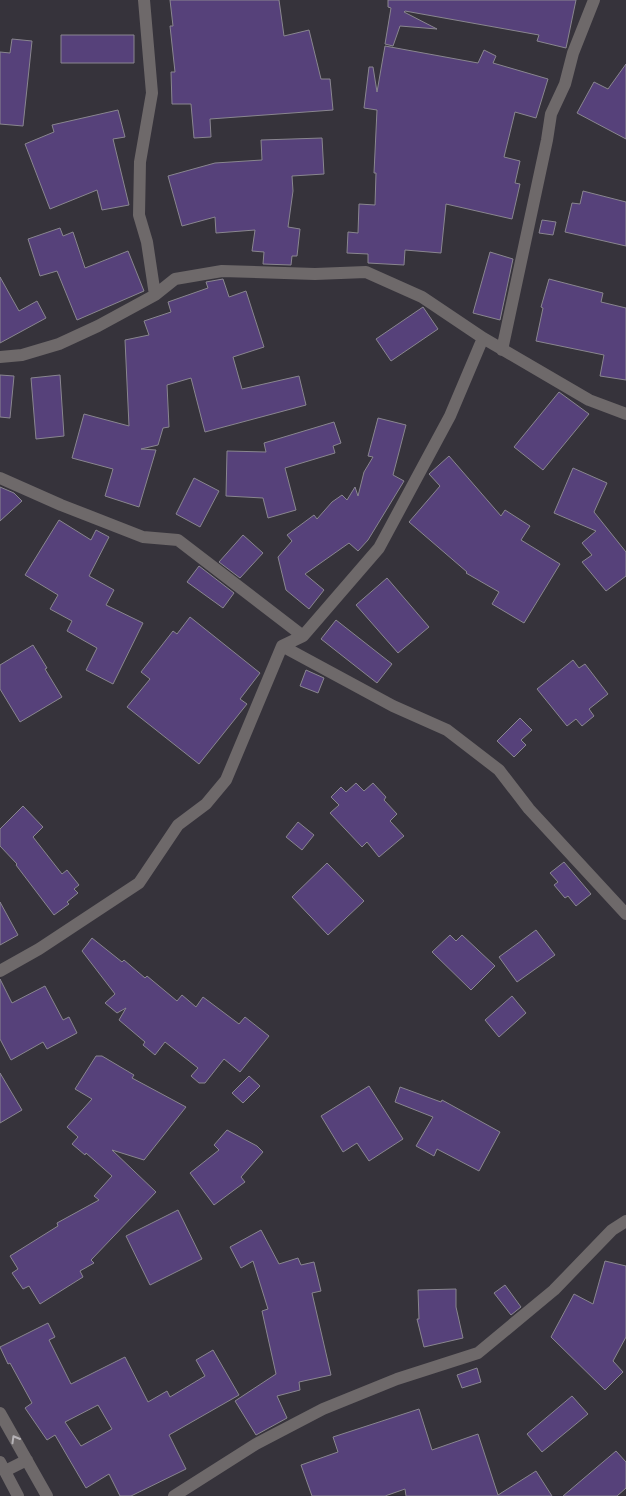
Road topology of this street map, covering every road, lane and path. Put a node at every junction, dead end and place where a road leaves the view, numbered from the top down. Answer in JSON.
{"nodes":[{"id":1,"x":144,"y":0,"type":"edge"},
{"id":2,"x":594,"y":0,"type":"edge"},
{"id":3,"x":155,"y":295,"type":"junction"},
{"id":4,"x":483,"y":338,"type":"junction"},
{"id":5,"x":502,"y":350,"type":"junction"},
{"id":6,"x":0,"y":357,"type":"edge"},
{"id":7,"x":626,"y":414,"type":"edge"},
{"id":8,"x":0,"y":478,"type":"edge"},
{"id":9,"x":303,"y":636,"type":"junction"},
{"id":10,"x":282,"y":646,"type":"junction"},
{"id":11,"x":626,"y":914,"type":"edge"},
{"id":12,"x":0,"y":971,"type":"edge"},
{"id":13,"x":626,"y":1221,"type":"edge"},
{"id":14,"x":0,"y":1413,"type":"edge"},
{"id":15,"x":27,"y":1460,"type":"junction"},
{"id":16,"x":3,"y":1467,"type":"edge"},
{"id":17,"x":18,"y":1496,"type":"edge"},
{"id":18,"x":47,"y":1496,"type":"edge"},
{"id":19,"x":174,"y":1496,"type":"edge"}],
"edges":[{"from":1,"to":3,"type":"street"},
{"from":2,"to":5,"type":"street"},
{"from":3,"to":4,"type":"street"},
{"from":3,"to":6,"type":"street"},
{"from":4,"to":5,"type":"street"},
{"from":4,"to":9,"type":"street"},
{"from":5,"to":7,"type":"street"},
{"from":8,"to":9,"type":"street"},
{"from":9,"to":10,"type":"street"},
{"from":10,"to":11,"type":"street"},
{"from":10,"to":12,"type":"street"},
{"from":13,"to":19,"type":"street"},
{"from":15,"to":14,"type":"street","one_way":true},
{"from":15,"to":16,"type":"street"},
{"from":15,"to":18,"type":"street"},
{"from":16,"to":17,"type":"street"}]}
